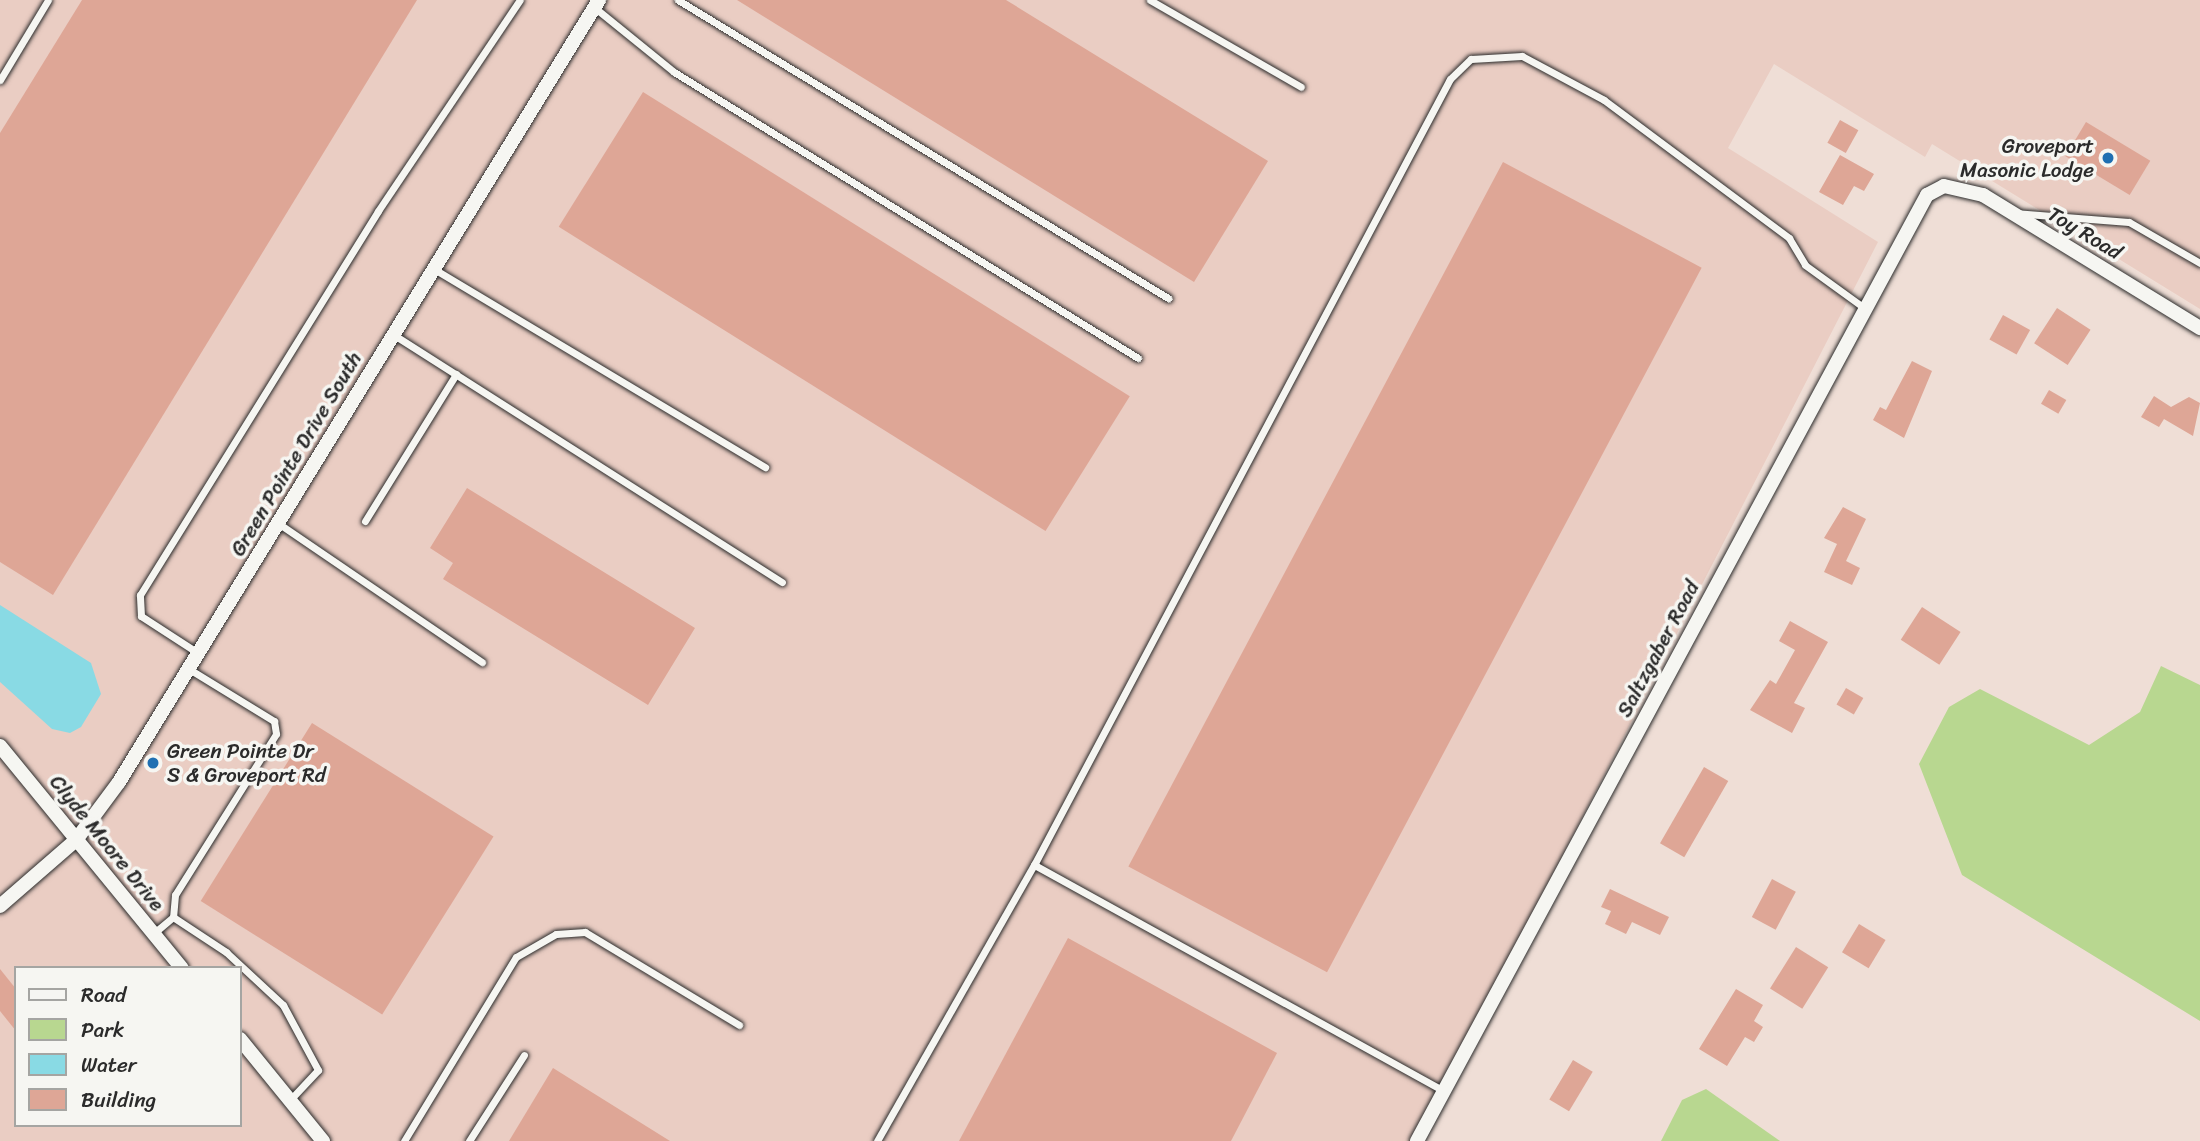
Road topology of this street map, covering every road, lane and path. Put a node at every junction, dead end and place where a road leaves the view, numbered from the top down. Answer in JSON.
{"nodes":[{"id":1,"x":48,"y":0,"type":"edge"},
{"id":2,"x":520,"y":0,"type":"edge"},
{"id":3,"x":678,"y":0,"type":"edge"},
{"id":4,"x":1150,"y":0,"type":"edge"},
{"id":5,"x":596,"y":4,"type":"edge"},
{"id":6,"x":0,"y":80,"type":"edge"},
{"id":7,"x":1301,"y":87,"type":"dead end"},
{"id":8,"x":1944,"y":186,"type":"joint"},
{"id":9,"x":2013,"y":213,"type":"junction"},
{"id":10,"x":2200,"y":263,"type":"edge"},
{"id":11,"x":434,"y":269,"type":"junction"},
{"id":12,"x":1168,"y":298,"type":"dead end"},
{"id":13,"x":1863,"y":307,"type":"junction"},
{"id":14,"x":2200,"y":328,"type":"edge"},
{"id":15,"x":394,"y":335,"type":"junction"},
{"id":16,"x":1138,"y":358,"type":"dead end"},
{"id":17,"x":456,"y":374,"type":"junction"},
{"id":18,"x":765,"y":467,"type":"dead end"},
{"id":19,"x":365,"y":520,"type":"dead end"},
{"id":20,"x":278,"y":523,"type":"junction"},
{"id":21,"x":782,"y":582,"type":"dead end"},
{"id":22,"x":199,"y":653,"type":"junction"},
{"id":23,"x":482,"y":662,"type":"dead end"},
{"id":24,"x":189,"y":669,"type":"junction"},
{"id":25,"x":0,"y":746,"type":"edge"},
{"id":26,"x":76,"y":840,"type":"junction"},
{"id":27,"x":1034,"y":865,"type":"junction"},
{"id":28,"x":0,"y":906,"type":"edge"},
{"id":29,"x":173,"y":917,"type":"junction"},
{"id":30,"x":154,"y":933,"type":"junction"},
{"id":31,"x":180,"y":966,"type":"edge"},
{"id":32,"x":241,"y":966,"type":"edge"},
{"id":33,"x":242,"y":967,"type":"edge"},
{"id":34,"x":739,"y":1025,"type":"dead end"},
{"id":35,"x":242,"y":1041,"type":"edge"},
{"id":36,"x":524,"y":1055,"type":"dead end"},
{"id":37,"x":1444,"y":1091,"type":"junction"},
{"id":38,"x":290,"y":1101,"type":"junction"},
{"id":39,"x":323,"y":1141,"type":"edge"},
{"id":40,"x":404,"y":1141,"type":"edge"},
{"id":41,"x":469,"y":1141,"type":"edge"},
{"id":42,"x":877,"y":1141,"type":"edge"},
{"id":43,"x":1417,"y":1141,"type":"edge"}],
"edges":[{"from":1,"to":6,"type":"lane"},
{"from":2,"to":22,"type":"lane"},
{"from":3,"to":12,"type":"lane"},
{"from":4,"to":7,"type":"lane"},
{"from":5,"to":11,"type":"street","name":"Green Pointe Drive South"},
{"from":5,"to":16,"type":"lane"},
{"from":8,"to":9,"type":"street","name":"Toy Road"},
{"from":8,"to":13,"type":"street","name":"Saltzgaber Road"},
{"from":9,"to":10,"type":"lane"},
{"from":9,"to":14,"type":"street","name":"Toy Road"},
{"from":11,"to":15,"type":"street","name":"Green Pointe Drive South"},
{"from":11,"to":18,"type":"lane"},
{"from":13,"to":27,"type":"lane"},
{"from":13,"to":37,"type":"street","name":"Saltzgaber Road"},
{"from":15,"to":17,"type":"lane"},
{"from":15,"to":20,"type":"street","name":"Green Pointe Drive South"},
{"from":17,"to":19,"type":"lane"},
{"from":17,"to":21,"type":"lane"},
{"from":20,"to":22,"type":"street","name":"Green Pointe Drive South"},
{"from":20,"to":23,"type":"lane"},
{"from":22,"to":24,"type":"street","name":"Green Pointe Drive South"},
{"from":24,"to":26,"type":"street","name":"Green Pointe Drive South"},
{"from":24,"to":29,"type":"lane"},
{"from":25,"to":26,"type":"street","name":"Clyde Moore Drive"},
{"from":26,"to":28,"type":"street","name":"Green Pointe Drive South"},
{"from":26,"to":30,"type":"street","name":"Clyde Moore Drive"},
{"from":27,"to":37,"type":"lane"},
{"from":27,"to":42,"type":"lane"},
{"from":29,"to":30,"type":"lane"},
{"from":29,"to":32,"type":"lane"},
{"from":30,"to":31,"type":"street","name":"Clyde Moore Drive"},
{"from":33,"to":38,"type":"lane"},
{"from":34,"to":40,"type":"lane"},
{"from":35,"to":38,"type":"street"},
{"from":36,"to":41,"type":"lane"},
{"from":37,"to":43,"type":"street","name":"Saltzgaber Road"},
{"from":38,"to":39,"type":"street"}]}
